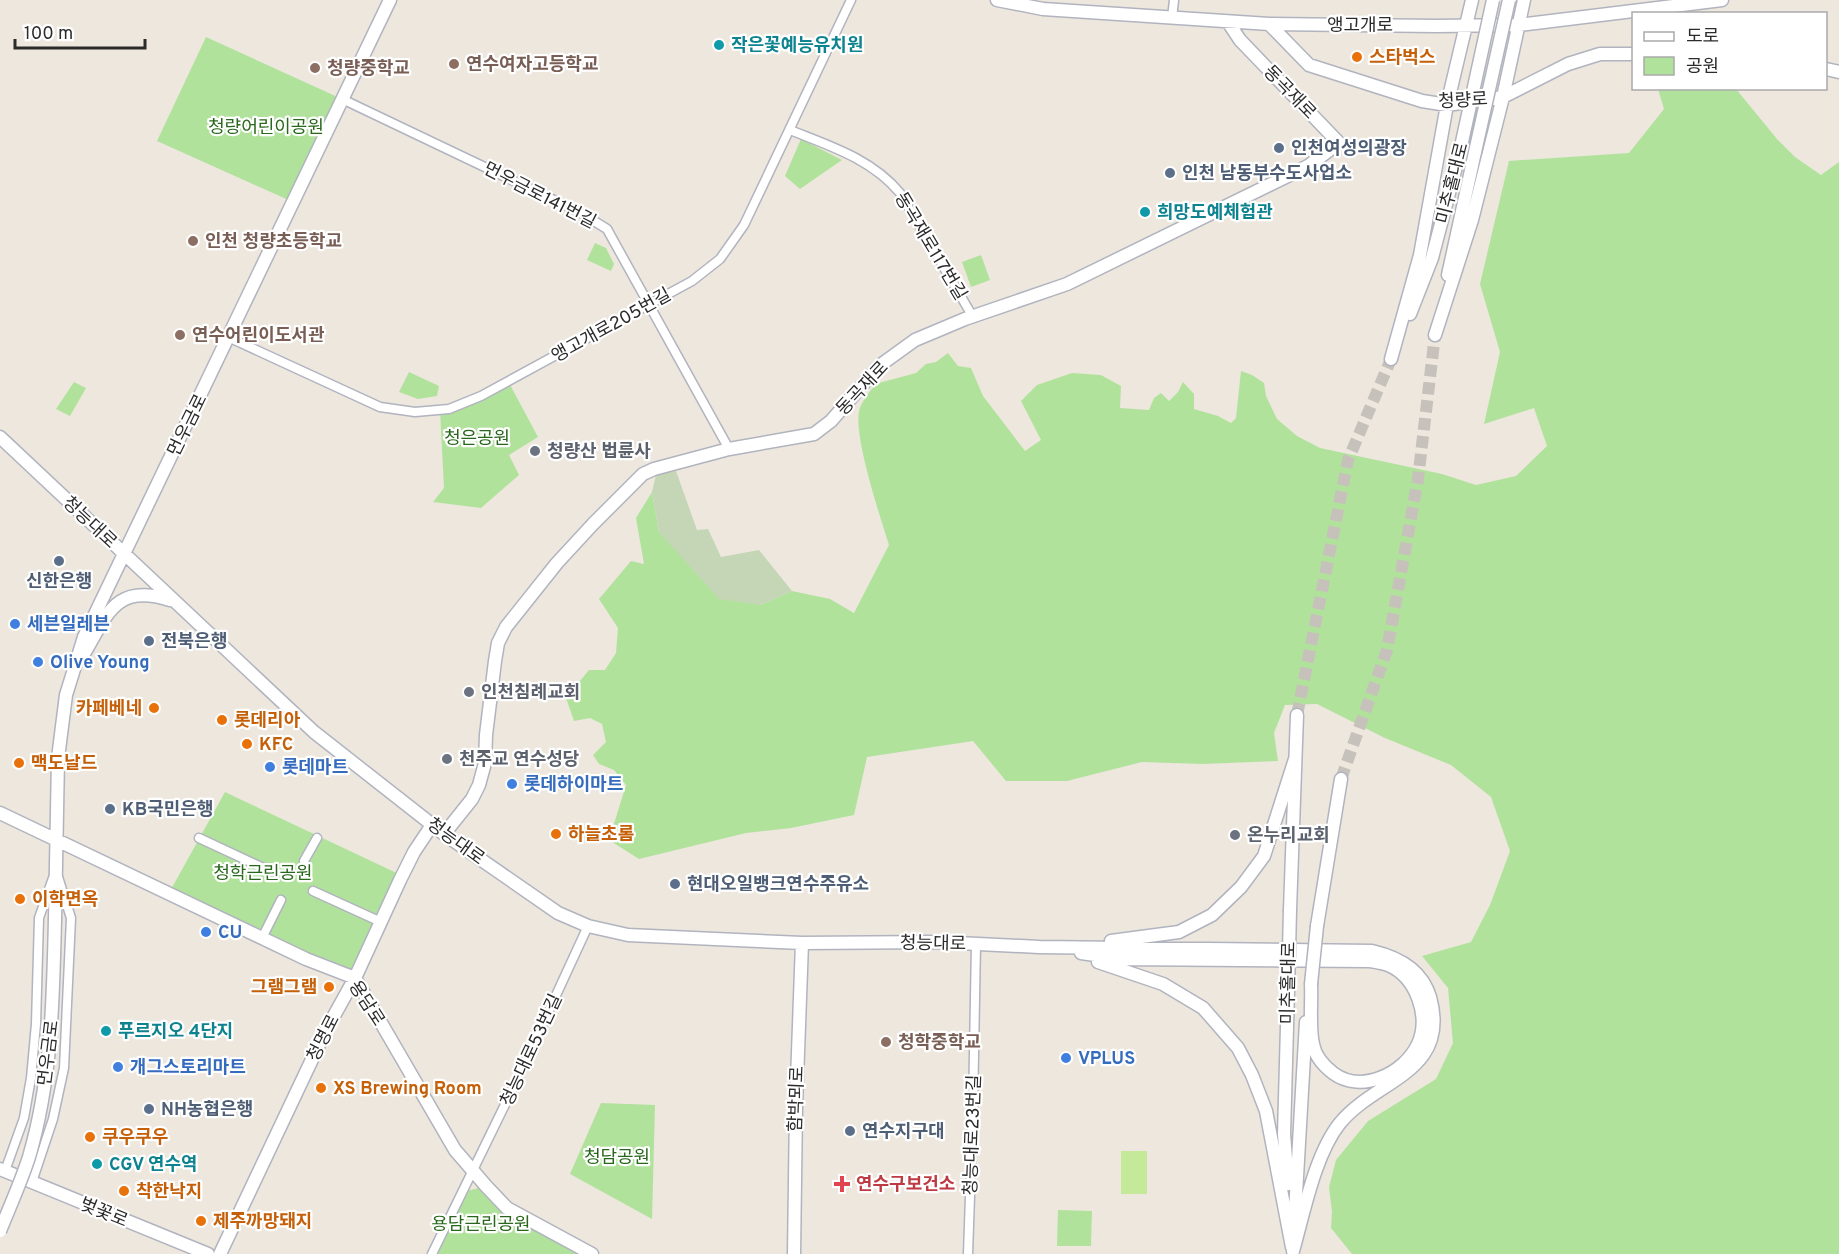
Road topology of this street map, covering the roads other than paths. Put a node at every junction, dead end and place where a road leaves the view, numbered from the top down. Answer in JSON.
{"nodes":[{"id":1,"x":390,"y":0,"type":"edge"},
{"id":2,"x":851,"y":0,"type":"edge"},
{"id":3,"x":997,"y":0,"type":"edge"},
{"id":4,"x":1174,"y":0,"type":"edge"},
{"id":5,"x":1472,"y":0,"type":"edge"},
{"id":6,"x":1493,"y":0,"type":"edge"},
{"id":7,"x":1509,"y":0,"type":"edge"},
{"id":8,"x":1524,"y":0,"type":"edge"},
{"id":9,"x":1722,"y":0,"type":"edge"},
{"id":10,"x":1173,"y":18,"type":"junction"},
{"id":11,"x":1228,"y":22,"type":"junction"},
{"id":12,"x":1269,"y":24,"type":"junction"},
{"id":13,"x":1466,"y":25,"type":"junction"},
{"id":14,"x":1519,"y":25,"type":"junction"},
{"id":15,"x":1632,"y":54,"type":"edge"},
{"id":16,"x":1503,"y":97,"type":"junction"},
{"id":17,"x":342,"y":99,"type":"junction"},
{"id":18,"x":1447,"y":105,"type":"junction"},
{"id":19,"x":790,"y":130,"type":"junction"},
{"id":20,"x":649,"y":304,"type":"junction"},
{"id":21,"x":973,"y":317,"type":"junction"},
{"id":22,"x":228,"y":337,"type":"junction"},
{"id":23,"x":0,"y":437,"type":"edge"},
{"id":24,"x":729,"y":450,"type":"junction"},
{"id":25,"x":124,"y":555,"type":"junction"},
{"id":26,"x":174,"y":601,"type":"junction"},
{"id":27,"x":72,"y":673,"type":"junction"},
{"id":28,"x":1297,"y":715,"type":"tunnel mouth"},
{"id":29,"x":1295,"y":759,"type":"junction"},
{"id":30,"x":1341,"y":779,"type":"tunnel mouth"},
{"id":31,"x":0,"y":813,"type":"edge"},
{"id":32,"x":432,"y":825,"type":"junction"},
{"id":33,"x":444,"y":834,"type":"junction"},
{"id":34,"x":199,"y":838,"type":"dead end"},
{"id":35,"x":318,"y":838,"type":"dead end"},
{"id":36,"x":57,"y":841,"type":"junction"},
{"id":37,"x":304,"y":861,"type":"dead end"},
{"id":38,"x":56,"y":869,"type":"junction"},
{"id":39,"x":272,"y":872,"type":"dead end"},
{"id":40,"x":313,"y":891,"type":"dead end"},
{"id":41,"x":281,"y":900,"type":"dead end"},
{"id":42,"x":381,"y":922,"type":"junction"},
{"id":43,"x":588,"y":926,"type":"junction"},
{"id":44,"x":262,"y":938,"type":"junction"},
{"id":45,"x":802,"y":943,"type":"junction"},
{"id":46,"x":976,"y":944,"type":"junction"},
{"id":47,"x":1039,"y":947,"type":"junction"},
{"id":48,"x":355,"y":978,"type":"junction"},
{"id":49,"x":1311,"y":984,"type":"junction"},
{"id":50,"x":3,"y":1170,"type":"edge"},
{"id":51,"x":473,"y":1173,"type":"junction"},
{"id":52,"x":32,"y":1182,"type":"junction"},
{"id":53,"x":0,"y":1231,"type":"edge"},
{"id":54,"x":1293,"y":1252,"type":"edge"},
{"id":55,"x":208,"y":1254,"type":"edge"},
{"id":56,"x":220,"y":1254,"type":"edge"},
{"id":57,"x":432,"y":1254,"type":"edge"},
{"id":58,"x":592,"y":1254,"type":"edge"},
{"id":59,"x":794,"y":1254,"type":"edge"},
{"id":60,"x":968,"y":1254,"type":"edge"}],
"edges":[{"from":1,"to":17,"type":"main road","name":"먼우금로"},
{"from":2,"to":19,"type":"street","name":"앵고개로205번길"},
{"from":3,"to":10,"type":"main road","name":"앵고개로"},
{"from":4,"to":10,"type":"street"},
{"from":5,"to":13,"type":"main road"},
{"from":6,"to":18,"type":"main road","name":"미추홀대로","bridge":true},
{"from":7,"to":16,"type":"main road","name":"미추홀대로","bridge":true},
{"from":8,"to":14,"type":"main road"},
{"from":9,"to":14,"type":"main road","name":"앵고개로"},
{"from":10,"to":11,"type":"main road","name":"앵고개로"},
{"from":11,"to":12,"type":"main road","name":"앵고개로"},
{"from":11,"to":21,"type":"main road","name":"동곡재로"},
{"from":12,"to":13,"type":"main road","name":"앵고개로"},
{"from":12,"to":18,"type":"main road","name":"청량로"},
{"from":13,"to":14,"type":"main road","name":"앵고개로"},
{"from":13,"to":18,"type":"main road"},
{"from":14,"to":16,"type":"main road"},
{"from":15,"to":16,"type":"main road","name":"청량로"},
{"from":16,"to":18,"type":"main road","name":"청량로"},
{"from":17,"to":20,"type":"street","name":"먼우금로141번길"},
{"from":17,"to":22,"type":"main road","name":"먼우금로"},
{"from":19,"to":20,"type":"street","name":"앵고개로205번길"},
{"from":19,"to":21,"type":"street","name":"동곡재로117번길"},
{"from":20,"to":22,"type":"street","name":"앵고개로205번길"},
{"from":20,"to":24,"type":"street","name":"먼우금로141번길"},
{"from":21,"to":24,"type":"main road","name":"동곡재로"},
{"from":22,"to":25,"type":"main road","name":"먼우금로"},
{"from":23,"to":25,"type":"main road","name":"청능대로"},
{"from":24,"to":33,"type":"main road","name":"동곡재로"},
{"from":25,"to":26,"type":"main road","name":"청능대로"},
{"from":25,"to":27,"type":"main road","name":"먼우금로"},
{"from":26,"to":27,"type":"main road"},
{"from":26,"to":32,"type":"main road","name":"청능대로"},
{"from":27,"to":36,"type":"main road","name":"먼우금로"},
{"from":28,"to":29,"type":"main road","name":"미추홀대로"},
{"from":29,"to":47,"type":"main road"},
{"from":29,"to":54,"type":"main road","name":"미추홀대로","bridge":true},
{"from":30,"to":49,"type":"main road","name":"미추홀대로","bridge":true},
{"from":31,"to":36,"type":"main road","name":"용담로"},
{"from":32,"to":33,"type":"main road","name":"청능대로"},
{"from":32,"to":42,"type":"main road","name":"청명로"},
{"from":33,"to":43,"type":"main road","name":"청능대로"},
{"from":34,"to":39,"type":"street"},
{"from":35,"to":37,"type":"street"},
{"from":36,"to":38,"type":"main road","name":"먼우금로"},
{"from":36,"to":44,"type":"main road","name":"용담로"},
{"from":38,"to":50,"type":"street","name":"먼우금로"},
{"from":38,"to":52,"type":"street","name":"먼우금로"},
{"from":38,"to":53,"type":"main road","name":"먼우금로","bridge":true},
{"from":40,"to":42,"type":"street"},
{"from":41,"to":44,"type":"street"},
{"from":42,"to":48,"type":"main road","name":"청명로"},
{"from":43,"to":45,"type":"main road","name":"청능대로"},
{"from":43,"to":51,"type":"street","name":"청능대로53번길"},
{"from":44,"to":48,"type":"main road","name":"용담로"},
{"from":45,"to":46,"type":"main road","name":"청능대로"},
{"from":45,"to":59,"type":"main road","name":"함박뫼로"},
{"from":46,"to":47,"type":"main road","name":"청능대로"},
{"from":46,"to":60,"type":"street","name":"청능대로23번길"},
{"from":47,"to":49,"type":"main road"},
{"from":47,"to":54,"type":"main road"},
{"from":47,"to":54,"type":"main road"},
{"from":48,"to":51,"type":"main road","name":"용담로"},
{"from":48,"to":56,"type":"main road","name":"청명로"},
{"from":49,"to":54,"type":"main road","name":"미추홀대로"},
{"from":50,"to":52,"type":"main road","name":"벚꽃로"},
{"from":51,"to":57,"type":"street","name":"청능대로53번길"},
{"from":51,"to":58,"type":"main road","name":"용담로"},
{"from":52,"to":55,"type":"main road","name":"벚꽃로"}]}
